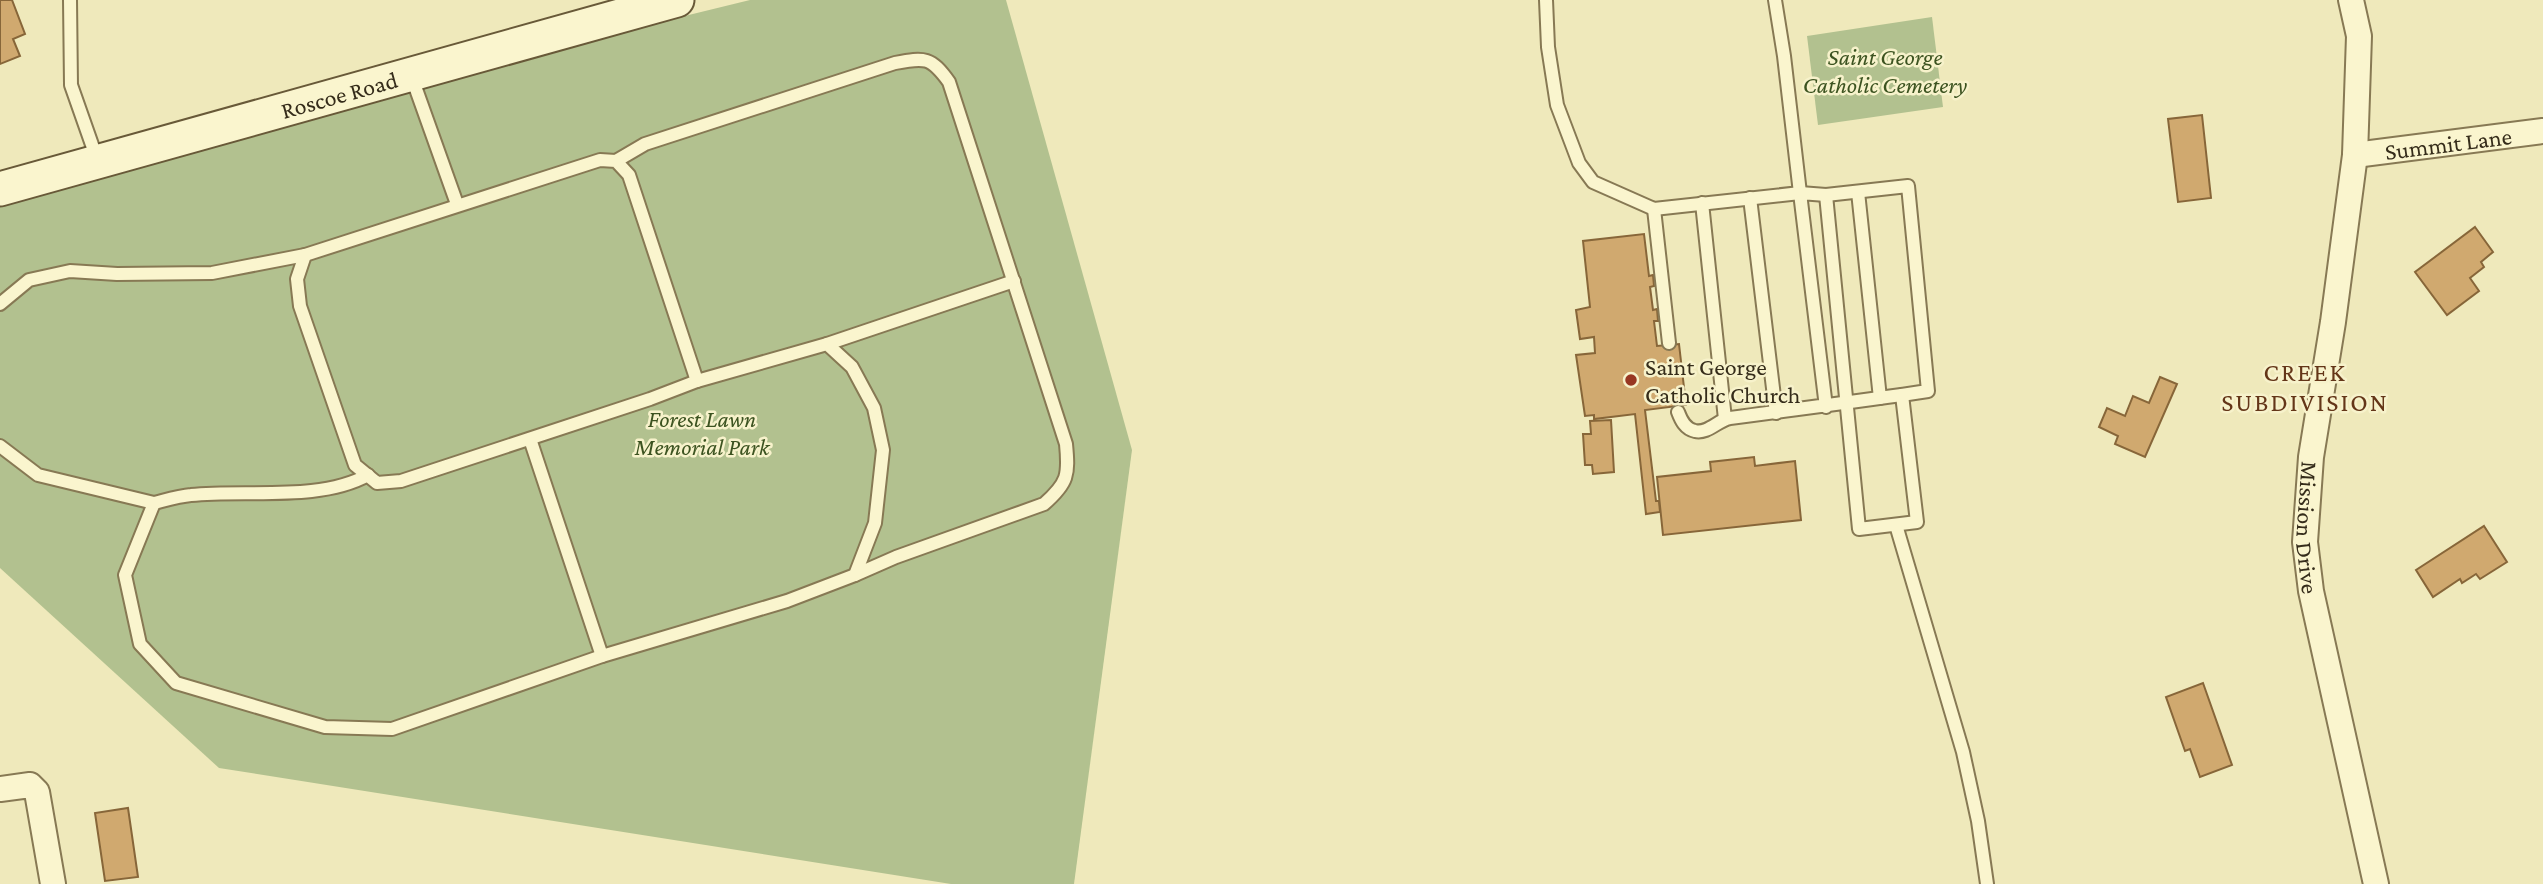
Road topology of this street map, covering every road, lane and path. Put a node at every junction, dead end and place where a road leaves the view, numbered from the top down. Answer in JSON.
{"nodes":[{"id":1,"x":70,"y":0,"type":"edge"},
{"id":2,"x":677,"y":0,"type":"edge"},
{"id":3,"x":1546,"y":0,"type":"edge"},
{"id":4,"x":1775,"y":0,"type":"edge"},
{"id":5,"x":2351,"y":0,"type":"edge"},
{"id":6,"x":411,"y":75,"type":"junction"},
{"id":7,"x":2543,"y":131,"type":"edge"},
{"id":8,"x":2355,"y":155,"type":"junction"},
{"id":9,"x":616,"y":162,"type":"junction"},
{"id":10,"x":98,"y":163,"type":"junction"},
{"id":11,"x":0,"y":189,"type":"edge"},
{"id":12,"x":1858,"y":191,"type":"junction"},
{"id":13,"x":1800,"y":192,"type":"junction"},
{"id":14,"x":1826,"y":195,"type":"junction"},
{"id":15,"x":1750,"y":198,"type":"junction"},
{"id":16,"x":1702,"y":202,"type":"junction"},
{"id":17,"x":457,"y":204,"type":"junction"},
{"id":18,"x":1654,"y":209,"type":"junction"},
{"id":19,"x":305,"y":254,"type":"junction"},
{"id":20,"x":1013,"y":281,"type":"junction"},
{"id":21,"x":0,"y":304,"type":"edge"},
{"id":22,"x":1669,"y":343,"type":"dead end"},
{"id":23,"x":827,"y":344,"type":"junction"},
{"id":24,"x":697,"y":381,"type":"junction"},
{"id":25,"x":1902,"y":395,"type":"junction"},
{"id":26,"x":1880,"y":398,"type":"junction"},
{"id":27,"x":1846,"y":403,"type":"junction"},
{"id":28,"x":1826,"y":407,"type":"junction"},
{"id":29,"x":1678,"y":412,"type":"dead end"},
{"id":30,"x":1776,"y":413,"type":"junction"},
{"id":31,"x":1725,"y":419,"type":"junction"},
{"id":32,"x":530,"y":439,"type":"junction"},
{"id":33,"x":0,"y":446,"type":"edge"},
{"id":34,"x":368,"y":475,"type":"junction"},
{"id":35,"x":154,"y":503,"type":"junction"},
{"id":36,"x":1896,"y":524,"type":"junction"},
{"id":37,"x":855,"y":575,"type":"junction"},
{"id":38,"x":602,"y":656,"type":"junction"},
{"id":39,"x":0,"y":789,"type":"edge"},
{"id":40,"x":53,"y":884,"type":"edge"},
{"id":41,"x":1987,"y":884,"type":"edge"},
{"id":42,"x":2376,"y":884,"type":"edge"}],
"edges":[{"from":1,"to":10,"type":"lane"},
{"from":2,"to":6,"type":"main road","name":"Roscoe Road"},
{"from":3,"to":18,"type":"lane"},
{"from":4,"to":13,"type":"lane"},
{"from":5,"to":8,"type":"street","name":"Mission Drive"},
{"from":6,"to":10,"type":"main road","name":"Roscoe Road"},
{"from":6,"to":17,"type":"lane"},
{"from":7,"to":8,"type":"street","name":"Summit Lane"},
{"from":8,"to":42,"type":"street","name":"Mission Drive"},
{"from":9,"to":17,"type":"lane"},
{"from":9,"to":20,"type":"lane"},
{"from":9,"to":24,"type":"lane"},
{"from":10,"to":11,"type":"main road","name":"Roscoe Road"},
{"from":12,"to":14,"type":"lane"},
{"from":12,"to":25,"type":"lane"},
{"from":12,"to":26,"type":"lane"},
{"from":13,"to":14,"type":"lane"},
{"from":13,"to":15,"type":"lane"},
{"from":13,"to":28,"type":"lane"},
{"from":14,"to":27,"type":"lane"},
{"from":15,"to":16,"type":"lane"},
{"from":15,"to":30,"type":"lane"},
{"from":16,"to":18,"type":"lane"},
{"from":16,"to":31,"type":"lane"},
{"from":17,"to":19,"type":"lane"},
{"from":18,"to":22,"type":"lane"},
{"from":19,"to":21,"type":"lane"},
{"from":19,"to":34,"type":"lane"},
{"from":20,"to":23,"type":"lane"},
{"from":20,"to":37,"type":"lane"},
{"from":23,"to":24,"type":"lane"},
{"from":23,"to":37,"type":"lane"},
{"from":24,"to":32,"type":"lane"},
{"from":25,"to":26,"type":"lane"},
{"from":25,"to":36,"type":"lane"},
{"from":26,"to":27,"type":"lane"},
{"from":27,"to":28,"type":"lane"},
{"from":27,"to":36,"type":"lane"},
{"from":28,"to":30,"type":"lane"},
{"from":29,"to":31,"type":"lane"},
{"from":30,"to":31,"type":"lane"},
{"from":32,"to":34,"type":"lane"},
{"from":32,"to":38,"type":"lane"},
{"from":33,"to":35,"type":"lane"},
{"from":34,"to":35,"type":"lane"},
{"from":35,"to":38,"type":"lane"},
{"from":36,"to":41,"type":"lane"},
{"from":37,"to":38,"type":"lane"},
{"from":39,"to":40,"type":"street"}]}
